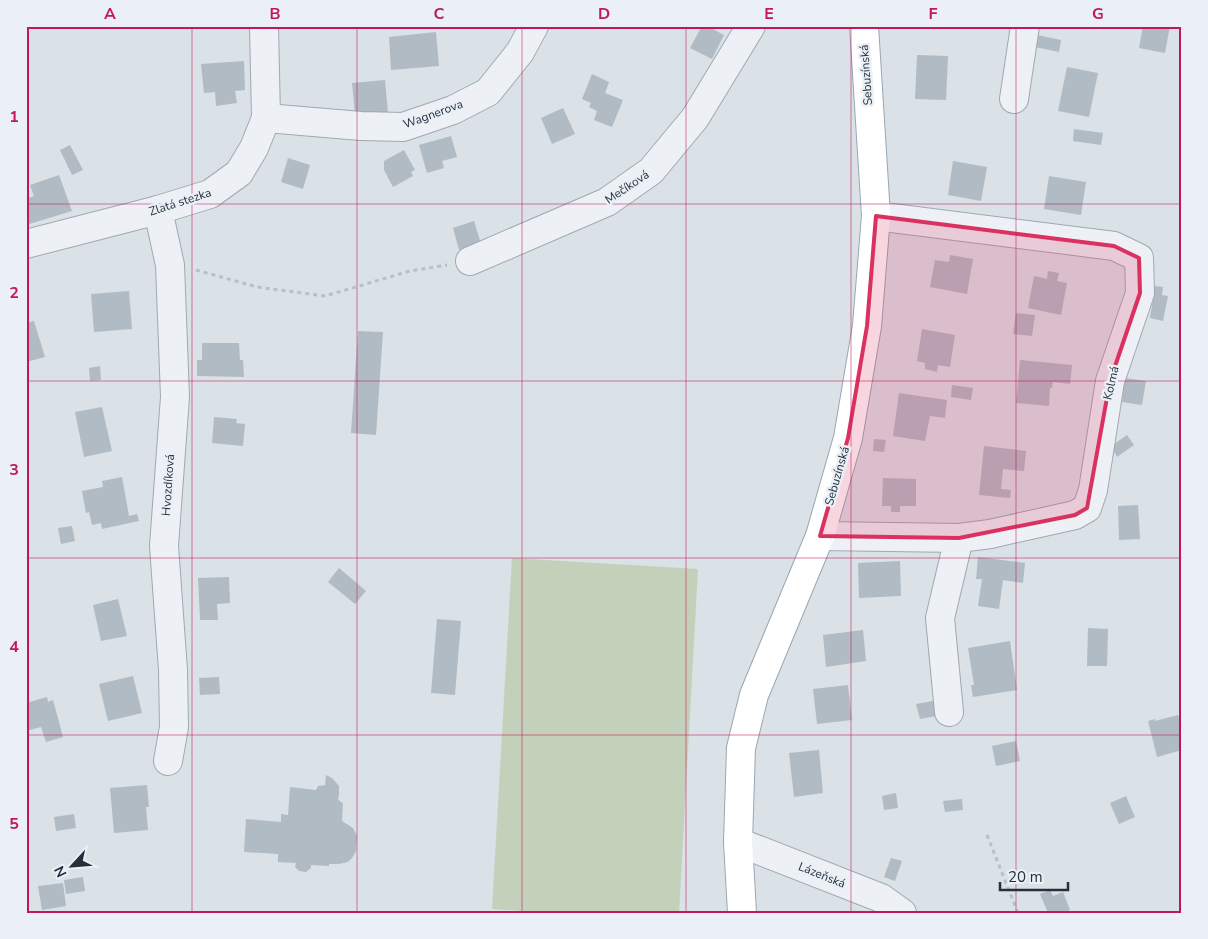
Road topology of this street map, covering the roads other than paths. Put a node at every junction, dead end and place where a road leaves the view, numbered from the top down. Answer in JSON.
{"nodes":[{"id":1,"x":264,"y":26,"type":"edge"},
{"id":2,"x":534,"y":26,"type":"edge"},
{"id":3,"x":751,"y":26,"type":"edge"},
{"id":4,"x":864,"y":26,"type":"edge"},
{"id":5,"x":1025,"y":26,"type":"edge"},
{"id":6,"x":1014,"y":99,"type":"dead end"},
{"id":7,"x":266,"y":118,"type":"junction"},
{"id":8,"x":158,"y":210,"type":"junction"},
{"id":9,"x":876,"y":216,"type":"junction"},
{"id":10,"x":26,"y":244,"type":"edge"},
{"id":11,"x":470,"y":261,"type":"road end"},
{"id":12,"x":820,"y":536,"type":"junction"},
{"id":13,"x":959,"y":538,"type":"junction"},
{"id":14,"x":948,"y":712,"type":"dead end"},
{"id":15,"x":168,"y":761,"type":"dead end"},
{"id":16,"x":738,"y":842,"type":"junction"},
{"id":17,"x":742,"y":913,"type":"edge"},
{"id":18,"x":902,"y":913,"type":"edge"}],
"edges":[{"from":1,"to":7,"type":"street","name":"Zlatá stezka"},
{"from":2,"to":7,"type":"street","name":"Wagnerova"},
{"from":3,"to":11,"type":"street","name":"Mečíková"},
{"from":4,"to":9,"type":"main road","name":"Sebuzínská"},
{"from":5,"to":6,"type":"street"},
{"from":7,"to":8,"type":"street","name":"Zlatá stezka"},
{"from":8,"to":10,"type":"street","name":"Zlatá stezka"},
{"from":8,"to":15,"type":"street","name":"Hvozdíková"},
{"from":9,"to":12,"type":"main road","name":"Sebuzínská"},
{"from":9,"to":13,"type":"street","name":"Kolmá"},
{"from":12,"to":13,"type":"street","name":"Kolmá"},
{"from":12,"to":16,"type":"main road","name":"Sebuzínská"},
{"from":13,"to":14,"type":"street"},
{"from":16,"to":17,"type":"main road","name":"Sebuzínská"},
{"from":16,"to":18,"type":"street","name":"Lázeňská"}]}
